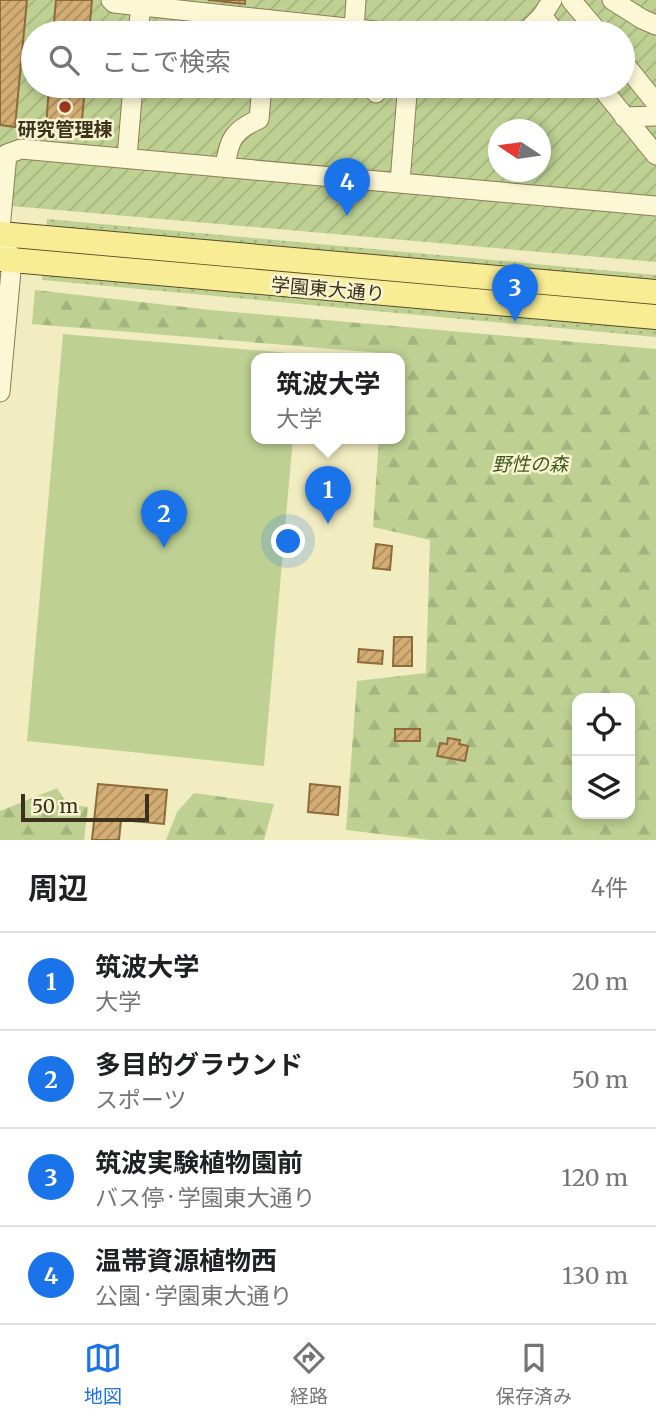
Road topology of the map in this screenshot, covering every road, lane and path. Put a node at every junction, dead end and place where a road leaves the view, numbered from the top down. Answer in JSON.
{"nodes":[{"id":1,"x":111,"y":0,"type":"edge"},
{"id":2,"x":356,"y":0,"type":"edge"},
{"id":3,"x":612,"y":0,"type":"edge"},
{"id":4,"x":574,"y":1,"type":"edge"},
{"id":5,"x":141,"y":6,"type":"junction"},
{"id":6,"x":271,"y":18,"type":"edge"},
{"id":7,"x":139,"y":21,"type":"edge"},
{"id":8,"x":296,"y":21,"type":"edge"},
{"id":9,"x":354,"y":21,"type":"edge"},
{"id":10,"x":589,"y":21,"type":"edge"},
{"id":11,"x":656,"y":25,"type":"edge"},
{"id":12,"x":635,"y":79,"type":"edge"},
{"id":13,"x":133,"y":98,"type":"edge"},
{"id":14,"x":261,"y":98,"type":"edge"},
{"id":15,"x":407,"y":98,"type":"edge"},
{"id":16,"x":609,"y":98,"type":"edge"},
{"id":17,"x":656,"y":103,"type":"edge"},
{"id":18,"x":656,"y":116,"type":"edge"},
{"id":19,"x":624,"y":117,"type":"junction"},
{"id":20,"x":656,"y":155,"type":"edge"},
{"id":21,"x":127,"y":157,"type":"junction"},
{"id":22,"x":3,"y":163,"type":"edge"},
{"id":23,"x":225,"y":167,"type":"junction"},
{"id":24,"x":400,"y":182,"type":"junction"},
{"id":25,"x":656,"y":206,"type":"edge"},
{"id":26,"x":0,"y":233,"type":"edge"},
{"id":27,"x":6,"y":259,"type":"edge"},
{"id":28,"x":656,"y":292,"type":"edge"},
{"id":29,"x":656,"y":317,"type":"edge"},
{"id":30,"x":0,"y":392,"type":"edge"}],
"edges":[{"from":1,"to":5,"type":"street"},
{"from":2,"to":9,"type":"street"},
{"from":3,"to":11,"type":"street"},
{"from":4,"to":10,"type":"street"},
{"from":5,"to":6,"type":"street"},
{"from":5,"to":7,"type":"street"},
{"from":6,"to":8,"type":"street"},
{"from":12,"to":17,"type":"street"},
{"from":13,"to":21,"type":"street"},
{"from":14,"to":23,"type":"street"},
{"from":15,"to":24,"type":"street"},
{"from":16,"to":19,"type":"street"},
{"from":18,"to":19,"type":"street"},
{"from":19,"to":20,"type":"street"},
{"from":21,"to":22,"type":"street"},
{"from":21,"to":23,"type":"street"},
{"from":22,"to":26,"type":"street"},
{"from":23,"to":24,"type":"street"},
{"from":24,"to":25,"type":"street"},
{"from":26,"to":27,"type":"street"},
{"from":26,"to":28,"type":"main road","name":"学園東大通り"},
{"from":27,"to":29,"type":"main road","name":"学園東大通り"},
{"from":27,"to":30,"type":"street"}]}
